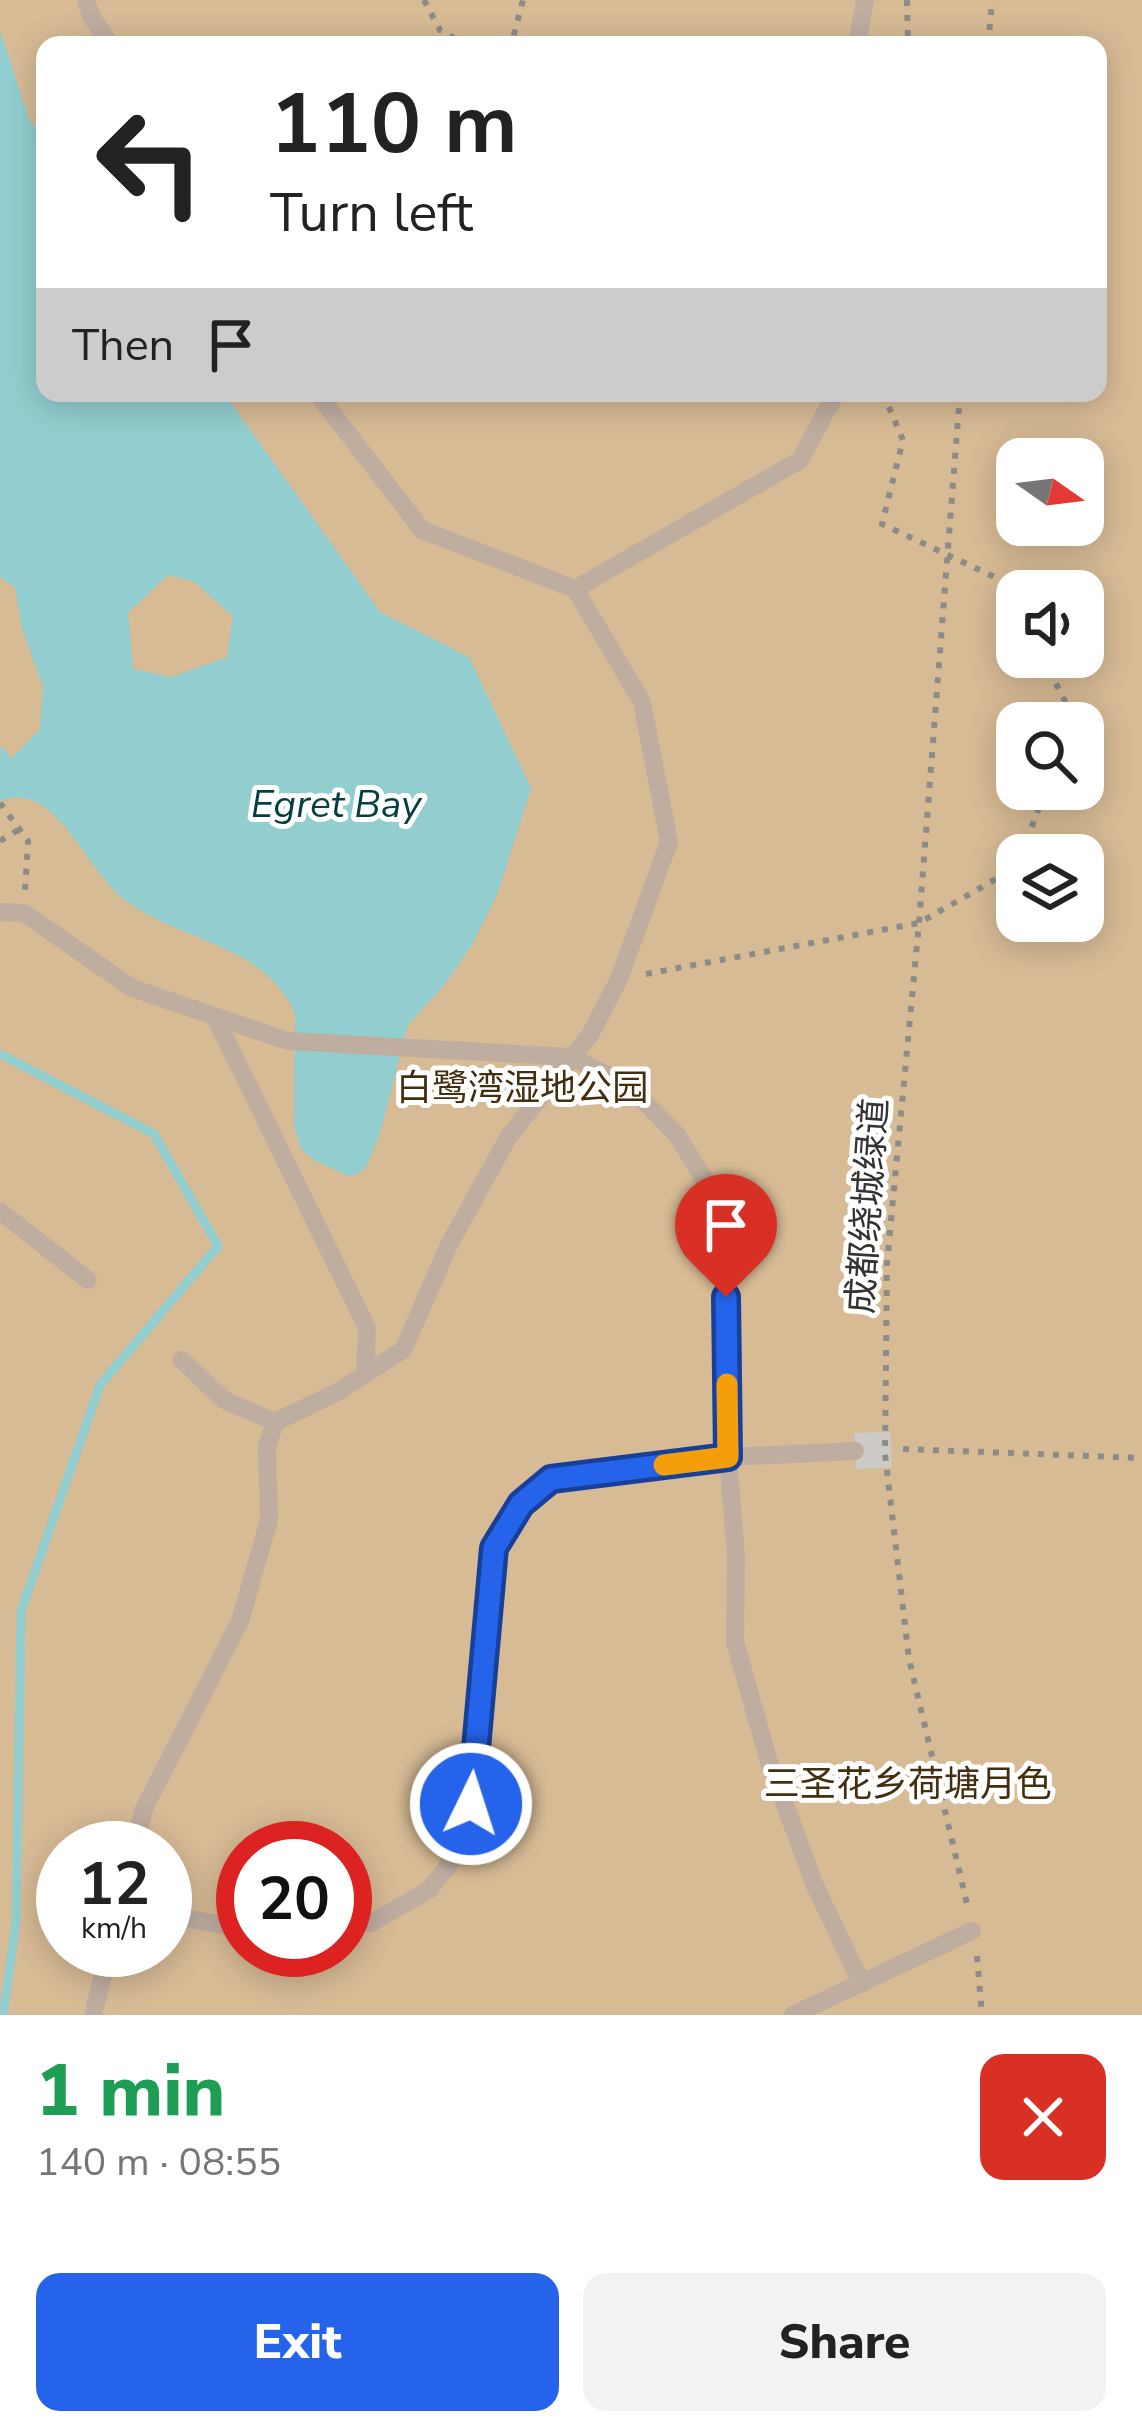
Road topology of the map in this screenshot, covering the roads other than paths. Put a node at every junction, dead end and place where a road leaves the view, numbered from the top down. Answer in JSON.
{"nodes":[{"id":1,"x":86,"y":0,"type":"edge"},
{"id":2,"x":865,"y":0,"type":"edge"},
{"id":3,"x":105,"y":36,"type":"edge"},
{"id":4,"x":859,"y":36,"type":"edge"},
{"id":5,"x":323,"y":402,"type":"edge"},
{"id":6,"x":831,"y":402,"type":"edge"},
{"id":7,"x":575,"y":589,"type":"junction"},
{"id":8,"x":0,"y":911,"type":"edge"},
{"id":9,"x":216,"y":1019,"type":"junction"},
{"id":10,"x":572,"y":1057,"type":"junction"},
{"id":11,"x":0,"y":1211,"type":"edge"},
{"id":12,"x":88,"y":1280,"type":"dead end"},
{"id":13,"x":182,"y":1360,"type":"dead end"},
{"id":14,"x":365,"y":1373,"type":"junction"},
{"id":15,"x":275,"y":1422,"type":"junction"},
{"id":16,"x":855,"y":1451,"type":"tunnel mouth"},
{"id":17,"x":728,"y":1457,"type":"junction"},
{"id":18,"x":141,"y":1821,"type":"edge"},
{"id":19,"x":372,"y":1923,"type":"edge"},
{"id":20,"x":972,"y":1931,"type":"road end"},
{"id":21,"x":102,"y":1977,"type":"edge"},
{"id":22,"x":862,"y":1984,"type":"junction"},
{"id":23,"x":93,"y":2015,"type":"edge"},
{"id":24,"x":793,"y":2015,"type":"edge"}],
"edges":[{"from":1,"to":3,"type":"lane"},
{"from":2,"to":4,"type":"lane"},
{"from":5,"to":7,"type":"lane"},
{"from":6,"to":7,"type":"lane"},
{"from":7,"to":10,"type":"lane"},
{"from":8,"to":9,"type":"lane"},
{"from":9,"to":10,"type":"lane"},
{"from":9,"to":14,"type":"lane"},
{"from":10,"to":14,"type":"lane"},
{"from":10,"to":17,"type":"lane"},
{"from":11,"to":12,"type":"lane"},
{"from":13,"to":15,"type":"lane"},
{"from":14,"to":15,"type":"lane"},
{"from":15,"to":18,"type":"lane"},
{"from":16,"to":17,"type":"lane"},
{"from":17,"to":19,"type":"lane"},
{"from":17,"to":22,"type":"lane"},
{"from":20,"to":22,"type":"lane"},
{"from":21,"to":23,"type":"lane"},
{"from":22,"to":24,"type":"lane"}]}
